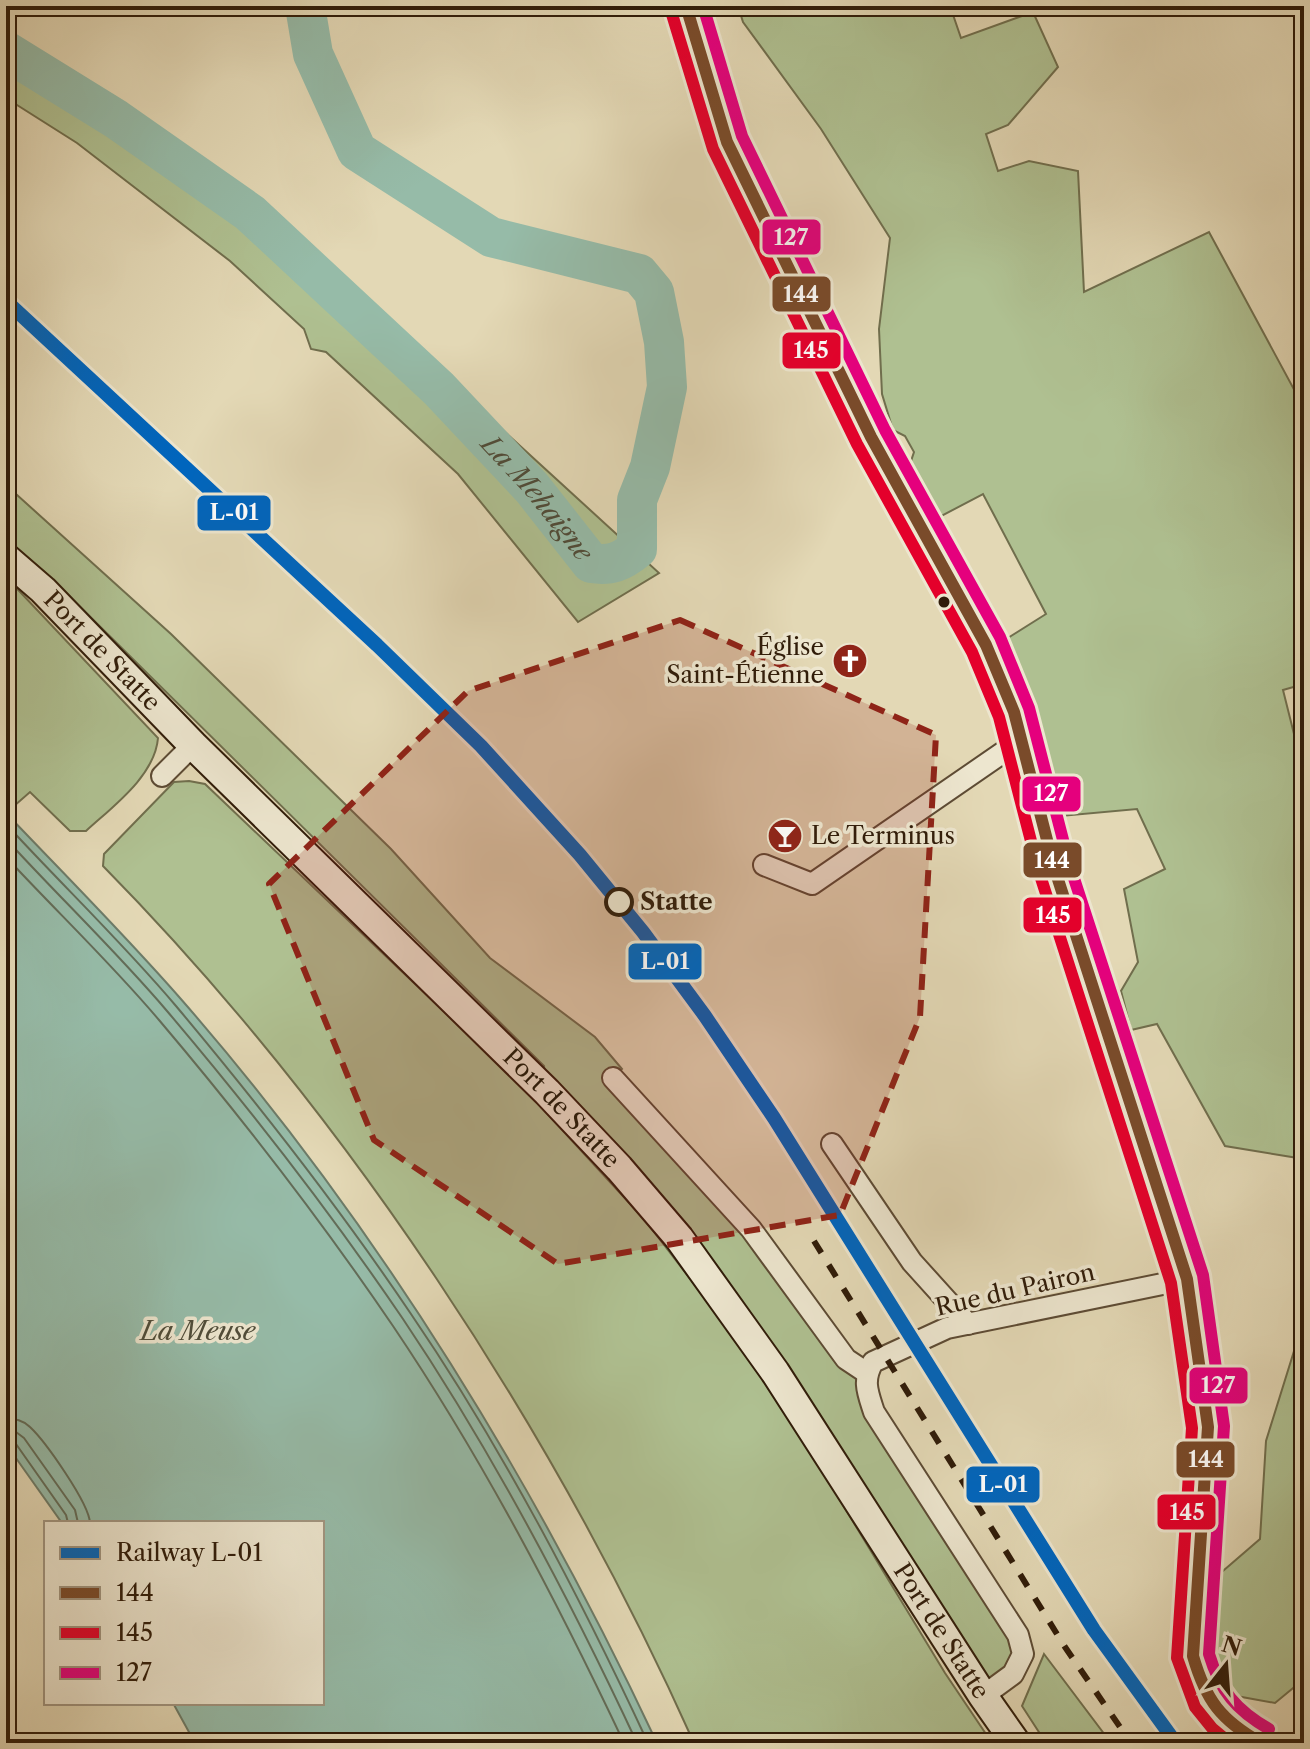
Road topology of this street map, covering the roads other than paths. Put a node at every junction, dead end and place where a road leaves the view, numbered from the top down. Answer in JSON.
{"nodes":[{"id":1,"x":686,"y":6,"type":"edge"},
{"id":2,"x":6,"y":558,"type":"edge"},
{"id":3,"x":1021,"y":740,"type":"junction"},
{"id":4,"x":193,"y":745,"type":"junction"},
{"id":5,"x":162,"y":776,"type":"dead end"},
{"id":6,"x":764,"y":865,"type":"dead end"},
{"id":7,"x":613,"y":1078,"type":"dead end"},
{"id":8,"x":832,"y":1144,"type":"dead end"},
{"id":9,"x":1187,"y":1279,"type":"junction"},
{"id":10,"x":968,"y":1324,"type":"junction"},
{"id":11,"x":867,"y":1373,"type":"junction"},
{"id":12,"x":983,"y":1696,"type":"junction"},
{"id":13,"x":1016,"y":1743,"type":"edge"},
{"id":14,"x":1261,"y":1743,"type":"edge"}],
"edges":[{"from":1,"to":3,"type":"main road"},
{"from":2,"to":4,"type":"street","name":"Port de Statte"},
{"from":3,"to":6,"type":"street"},
{"from":3,"to":9,"type":"main road"},
{"from":4,"to":5,"type":"street"},
{"from":4,"to":12,"type":"street","name":"Port de Statte"},
{"from":7,"to":11,"type":"street"},
{"from":8,"to":10,"type":"street"},
{"from":9,"to":10,"type":"street","name":"Rue du Pairon"},
{"from":9,"to":14,"type":"main road"},
{"from":10,"to":11,"type":"street","name":"Rue du Pairon"},
{"from":11,"to":12,"type":"street"},
{"from":12,"to":13,"type":"street","name":"Port de Statte"}]}
